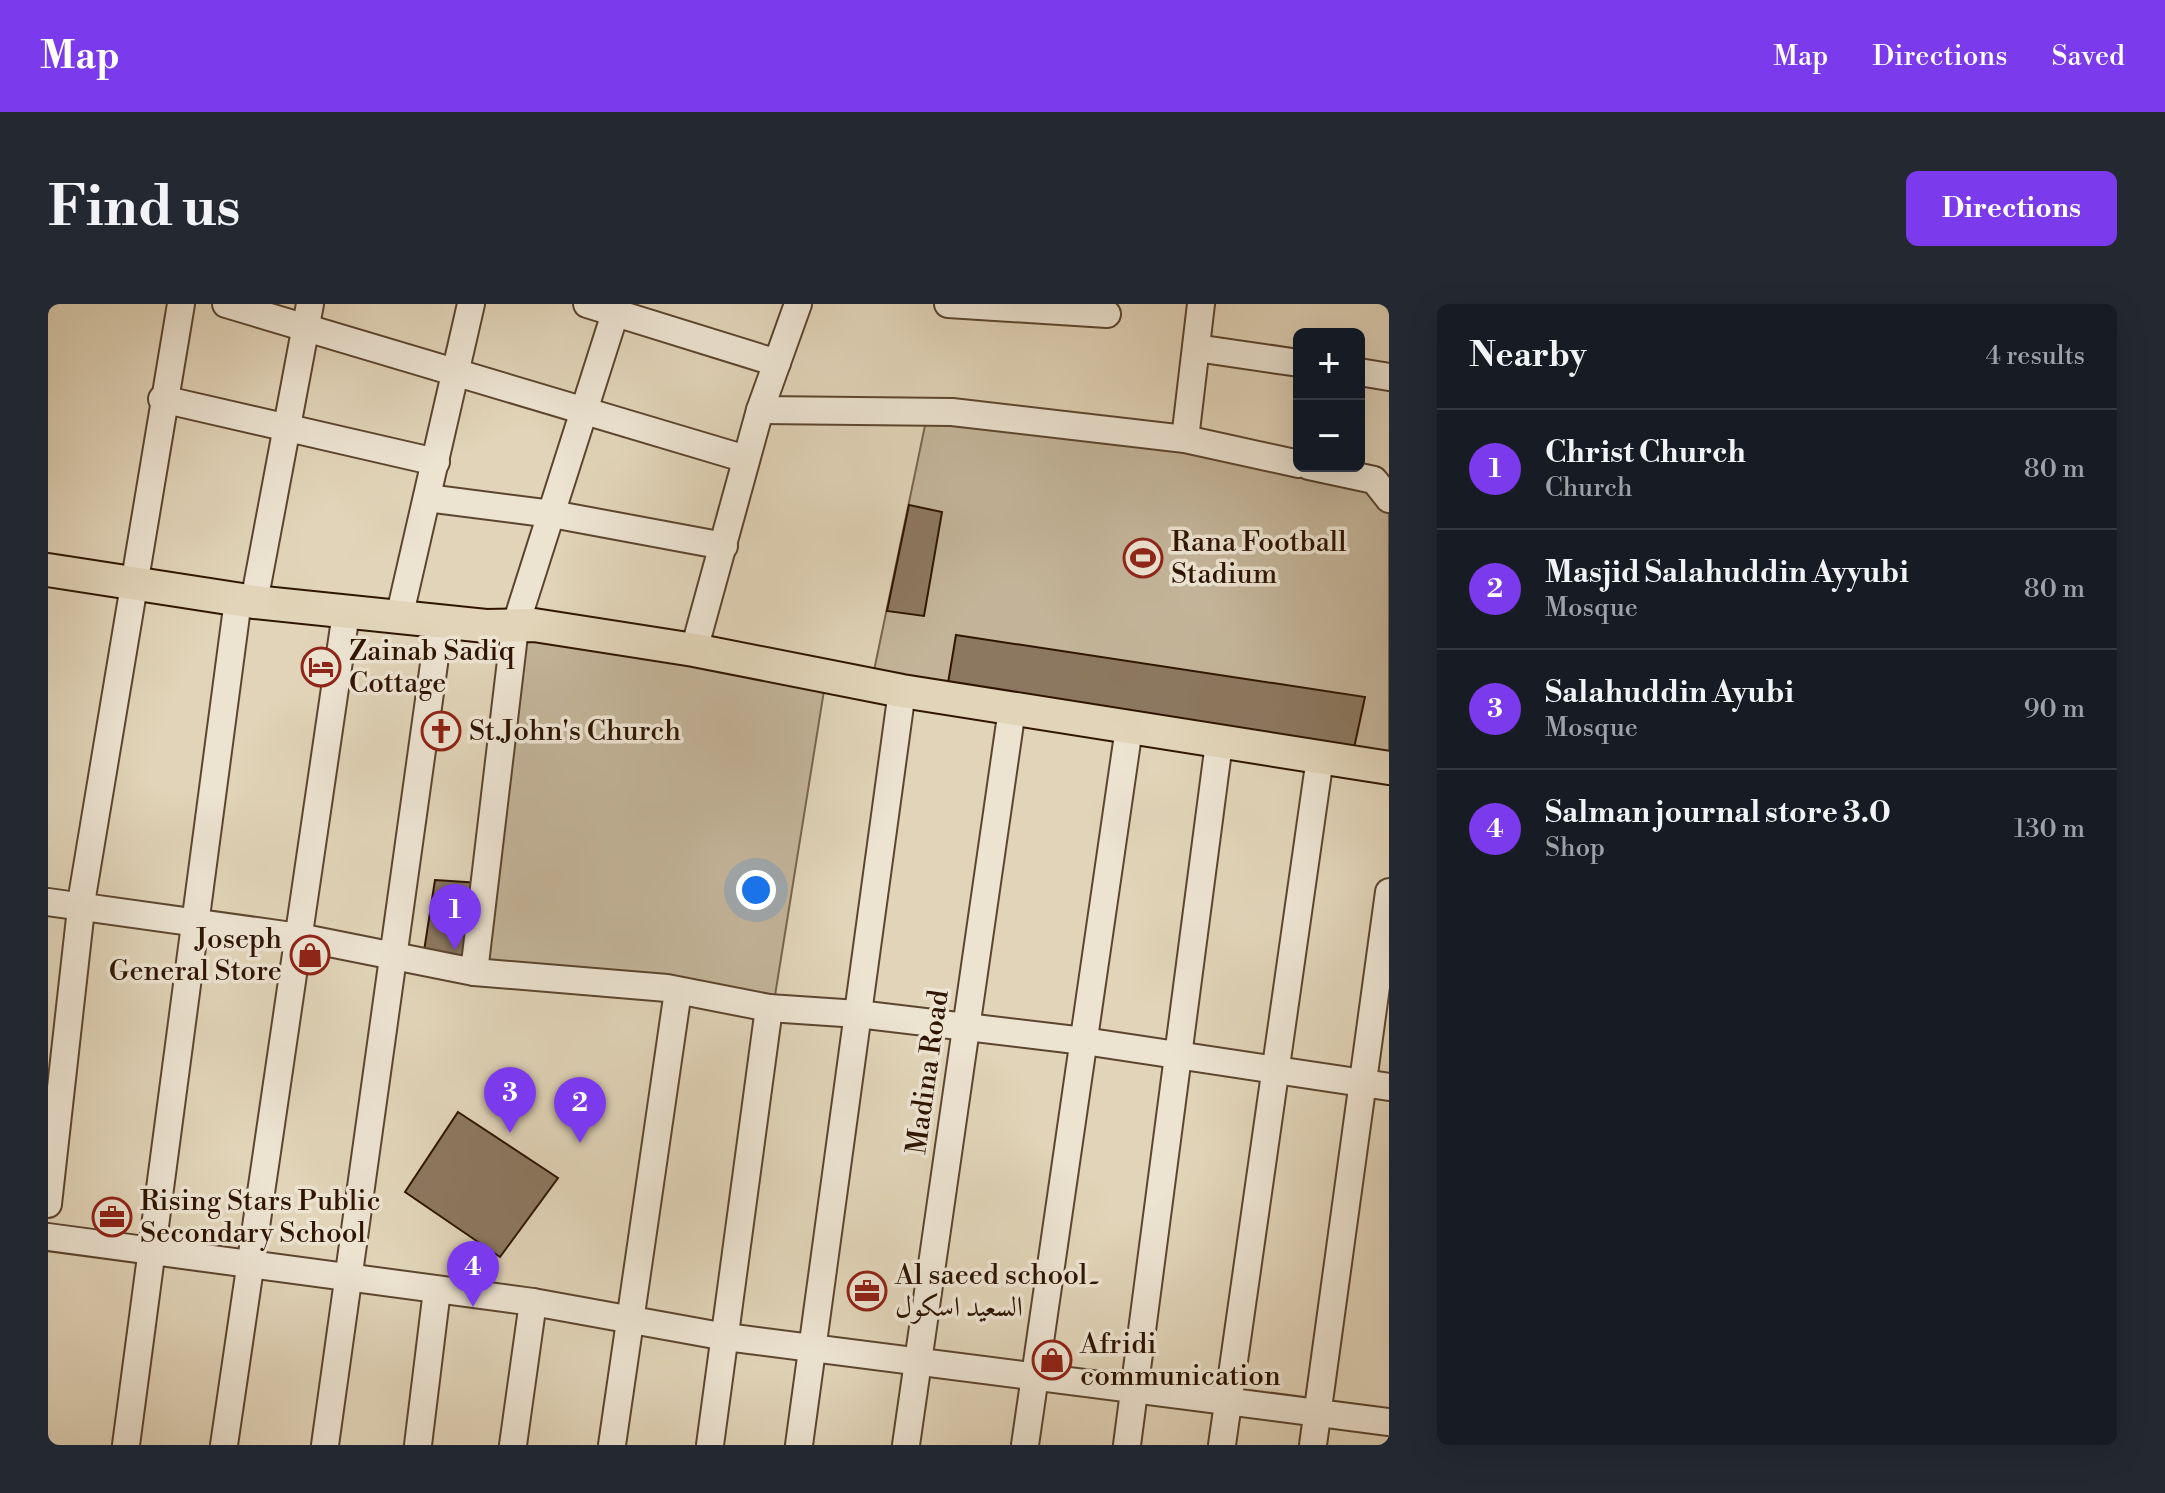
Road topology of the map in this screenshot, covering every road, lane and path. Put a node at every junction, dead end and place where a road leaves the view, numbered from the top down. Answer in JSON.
{"nodes":[{"id":1,"x":181,"y":304,"type":"edge"},
{"id":2,"x":226,"y":304,"type":"edge"},
{"id":3,"x":471,"y":304,"type":"edge"},
{"id":4,"x":587,"y":304,"type":"edge"},
{"id":5,"x":798,"y":304,"type":"edge"},
{"id":6,"x":948,"y":304,"type":"edge"},
{"id":7,"x":1201,"y":304,"type":"edge"},
{"id":8,"x":617,"y":308,"type":"edge"},
{"id":9,"x":1107,"y":314,"type":"dead end"},
{"id":10,"x":308,"y":316,"type":"edge"},
{"id":11,"x":1196,"y":348,"type":"junction"},
{"id":12,"x":1293,"y":362,"type":"edge"},
{"id":13,"x":777,"y":363,"type":"junction"},
{"id":14,"x":1365,"y":373,"type":"edge"},
{"id":15,"x":454,"y":375,"type":"junction"},
{"id":16,"x":1389,"y":377,"type":"edge"},
{"id":17,"x":162,"y":399,"type":"junction"},
{"id":18,"x":760,"y":410,"type":"junction"},
{"id":19,"x":584,"y":413,"type":"junction"},
{"id":20,"x":287,"y":429,"type":"junction"},
{"id":21,"x":1185,"y":439,"type":"junction"},
{"id":22,"x":746,"y":459,"type":"junction"},
{"id":23,"x":436,"y":462,"type":"junction"},
{"id":24,"x":1293,"y":463,"type":"edge"},
{"id":25,"x":1337,"y":472,"type":"edge"},
{"id":26,"x":427,"y":498,"type":"junction"},
{"id":27,"x":1389,"y":499,"type":"edge"},
{"id":28,"x":552,"y":514,"type":"junction"},
{"id":29,"x":724,"y":546,"type":"junction"},
{"id":30,"x":48,"y":570,"type":"edge"},
{"id":31,"x":134,"y":584,"type":"junction"},
{"id":32,"x":246,"y":601,"type":"junction"},
{"id":33,"x":346,"y":613,"type":"junction"},
{"id":34,"x":399,"y":618,"type":"junction"},
{"id":35,"x":440,"y":621,"type":"junction"},
{"id":36,"x":515,"y":627,"type":"junction"},
{"id":37,"x":694,"y":650,"type":"junction"},
{"id":38,"x":902,"y":691,"type":"junction"},
{"id":39,"x":1012,"y":709,"type":"junction"},
{"id":40,"x":1129,"y":728,"type":"junction"},
{"id":41,"x":1219,"y":743,"type":"junction"},
{"id":42,"x":1320,"y":758,"type":"junction"},
{"id":43,"x":1389,"y":768,"type":"edge"},
{"id":44,"x":1389,"y":892,"type":"edge"},
{"id":45,"x":48,"y":902,"type":"edge"},
{"id":46,"x":84,"y":907,"type":"junction"},
{"id":47,"x":196,"y":923,"type":"junction"},
{"id":48,"x":299,"y":937,"type":"junction"},
{"id":49,"x":392,"y":958,"type":"junction"},
{"id":50,"x":474,"y":972,"type":"junction"},
{"id":51,"x":678,"y":991,"type":"junction"},
{"id":52,"x":769,"y":1008,"type":"junction"},
{"id":53,"x":858,"y":1014,"type":"junction"},
{"id":54,"x":967,"y":1029,"type":"junction"},
{"id":55,"x":1084,"y":1041,"type":"junction"},
{"id":56,"x":1178,"y":1055,"type":"junction"},
{"id":57,"x":1276,"y":1070,"type":"junction"},
{"id":58,"x":1363,"y":1083,"type":"junction"},
{"id":59,"x":1389,"y":1087,"type":"edge"},
{"id":60,"x":48,"y":1204,"type":"edge"},
{"id":61,"x":48,"y":1237,"type":"edge"},
{"id":62,"x":150,"y":1253,"type":"junction"},
{"id":63,"x":249,"y":1266,"type":"junction"},
{"id":64,"x":347,"y":1278,"type":"junction"},
{"id":65,"x":437,"y":1290,"type":"junction"},
{"id":66,"x":533,"y":1302,"type":"junction"},
{"id":67,"x":631,"y":1321,"type":"junction"},
{"id":68,"x":726,"y":1337,"type":"junction"},
{"id":69,"x":813,"y":1348,"type":"junction"},
{"id":70,"x":919,"y":1362,"type":"junction"},
{"id":71,"x":1035,"y":1377,"type":"junction"},
{"id":72,"x":1134,"y":1389,"type":"junction"},
{"id":73,"x":1228,"y":1401,"type":"junction"},
{"id":74,"x":1318,"y":1413,"type":"junction"},
{"id":75,"x":1389,"y":1422,"type":"edge"},
{"id":76,"x":126,"y":1445,"type":"edge"},
{"id":77,"x":224,"y":1445,"type":"edge"},
{"id":78,"x":325,"y":1445,"type":"edge"},
{"id":79,"x":418,"y":1445,"type":"edge"},
{"id":80,"x":513,"y":1445,"type":"edge"},
{"id":81,"x":612,"y":1445,"type":"edge"},
{"id":82,"x":710,"y":1445,"type":"edge"},
{"id":83,"x":799,"y":1445,"type":"edge"},
{"id":84,"x":906,"y":1445,"type":"edge"},
{"id":85,"x":1025,"y":1445,"type":"edge"},
{"id":86,"x":1127,"y":1445,"type":"edge"},
{"id":87,"x":1222,"y":1445,"type":"edge"},
{"id":88,"x":1313,"y":1445,"type":"edge"}],
"edges":[{"from":1,"to":17,"type":"street"},
{"from":2,"to":10,"type":"street"},
{"from":3,"to":15,"type":"street"},
{"from":4,"to":8,"type":"street"},
{"from":5,"to":13,"type":"street"},
{"from":6,"to":9,"type":"street"},
{"from":7,"to":11,"type":"street"},
{"from":8,"to":13,"type":"street"},
{"from":8,"to":19,"type":"street"},
{"from":10,"to":15,"type":"street"},
{"from":10,"to":20,"type":"street"},
{"from":11,"to":12,"type":"street"},
{"from":11,"to":21,"type":"street"},
{"from":13,"to":18,"type":"street"},
{"from":14,"to":16,"type":"street"},
{"from":15,"to":19,"type":"street"},
{"from":15,"to":23,"type":"street"},
{"from":17,"to":20,"type":"street"},
{"from":17,"to":31,"type":"street"},
{"from":18,"to":21,"type":"street"},
{"from":18,"to":22,"type":"street"},
{"from":19,"to":22,"type":"street"},
{"from":19,"to":28,"type":"street"},
{"from":20,"to":23,"type":"street"},
{"from":20,"to":32,"type":"street"},
{"from":21,"to":24,"type":"street"},
{"from":22,"to":29,"type":"street"},
{"from":23,"to":26,"type":"street"},
{"from":25,"to":27,"type":"street"},
{"from":26,"to":28,"type":"street"},
{"from":26,"to":34,"type":"street"},
{"from":28,"to":29,"type":"street"},
{"from":28,"to":36,"type":"street"},
{"from":29,"to":37,"type":"street"},
{"from":30,"to":31,"type":"main road"},
{"from":31,"to":32,"type":"main road"},
{"from":31,"to":46,"type":"street"},
{"from":32,"to":33,"type":"main road"},
{"from":32,"to":47,"type":"street"},
{"from":33,"to":34,"type":"main road"},
{"from":33,"to":48,"type":"street"},
{"from":34,"to":35,"type":"main road"},
{"from":35,"to":36,"type":"main road"},
{"from":35,"to":49,"type":"street"},
{"from":36,"to":37,"type":"main road"},
{"from":36,"to":50,"type":"street"},
{"from":37,"to":38,"type":"main road"},
{"from":38,"to":39,"type":"main road"},
{"from":38,"to":53,"type":"street"},
{"from":39,"to":40,"type":"main road"},
{"from":39,"to":54,"type":"street","name":"Madina Road"},
{"from":40,"to":41,"type":"main road"},
{"from":40,"to":55,"type":"street"},
{"from":41,"to":42,"type":"main road"},
{"from":41,"to":56,"type":"street"},
{"from":42,"to":43,"type":"main road"},
{"from":42,"to":57,"type":"street"},
{"from":44,"to":58,"type":"street"},
{"from":45,"to":46,"type":"street"},
{"from":46,"to":47,"type":"street"},
{"from":46,"to":60,"type":"street"},
{"from":47,"to":48,"type":"street"},
{"from":47,"to":62,"type":"street"},
{"from":48,"to":49,"type":"street"},
{"from":48,"to":63,"type":"street"},
{"from":49,"to":50,"type":"street"},
{"from":49,"to":64,"type":"street"},
{"from":50,"to":51,"type":"street"},
{"from":51,"to":52,"type":"street"},
{"from":51,"to":67,"type":"street"},
{"from":52,"to":53,"type":"street"},
{"from":52,"to":68,"type":"street"},
{"from":53,"to":54,"type":"street"},
{"from":53,"to":69,"type":"street"},
{"from":54,"to":55,"type":"street"},
{"from":54,"to":70,"type":"street","name":"Madina Road"},
{"from":55,"to":56,"type":"street"},
{"from":55,"to":71,"type":"street"},
{"from":56,"to":57,"type":"street"},
{"from":56,"to":72,"type":"street"},
{"from":57,"to":58,"type":"street"},
{"from":57,"to":73,"type":"street"},
{"from":58,"to":59,"type":"street"},
{"from":58,"to":74,"type":"street"},
{"from":61,"to":62,"type":"street"},
{"from":62,"to":63,"type":"street"},
{"from":62,"to":76,"type":"street"},
{"from":63,"to":64,"type":"street"},
{"from":63,"to":77,"type":"street"},
{"from":64,"to":65,"type":"street"},
{"from":64,"to":78,"type":"street"},
{"from":65,"to":66,"type":"street"},
{"from":65,"to":79,"type":"street"},
{"from":66,"to":67,"type":"street"},
{"from":66,"to":80,"type":"street"},
{"from":67,"to":68,"type":"street"},
{"from":67,"to":81,"type":"street"},
{"from":68,"to":69,"type":"street"},
{"from":68,"to":82,"type":"street"},
{"from":69,"to":70,"type":"street"},
{"from":69,"to":83,"type":"street"},
{"from":70,"to":71,"type":"street"},
{"from":70,"to":84,"type":"street","name":"Madina Road"},
{"from":71,"to":72,"type":"street"},
{"from":71,"to":85,"type":"street"},
{"from":72,"to":73,"type":"street"},
{"from":72,"to":86,"type":"street"},
{"from":73,"to":74,"type":"street"},
{"from":73,"to":87,"type":"street"},
{"from":74,"to":75,"type":"street"},
{"from":74,"to":88,"type":"street"}]}
